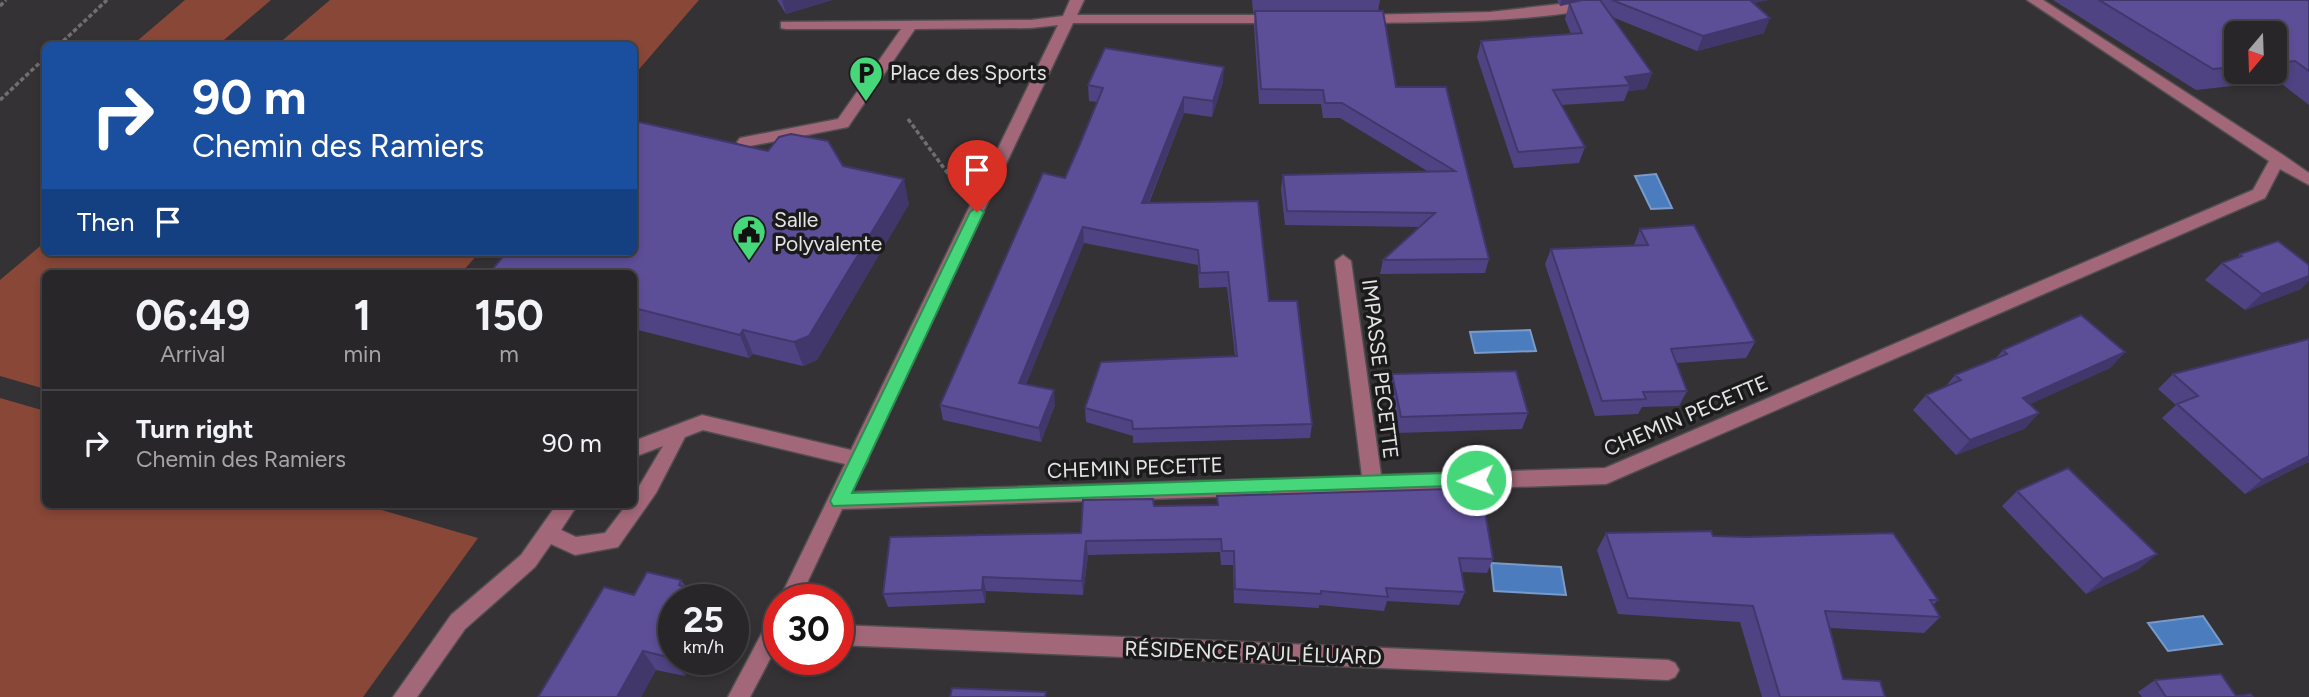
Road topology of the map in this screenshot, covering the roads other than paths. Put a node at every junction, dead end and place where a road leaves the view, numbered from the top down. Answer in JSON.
{"nodes":[{"id":1,"x":1077,"y":0,"type":"edge"},
{"id":2,"x":1617,"y":0,"type":"edge"},
{"id":3,"x":2034,"y":0,"type":"edge"},
{"id":4,"x":1069,"y":19,"type":"junction"},
{"id":5,"x":1288,"y":19,"type":"edge"},
{"id":6,"x":1343,"y":19,"type":"edge"},
{"id":7,"x":911,"y":24,"type":"junction"},
{"id":8,"x":786,"y":25,"type":"dead end"},
{"id":9,"x":745,"y":142,"type":"dead end"},
{"id":10,"x":2277,"y":159,"type":"junction"},
{"id":11,"x":2309,"y":180,"type":"edge"},
{"id":12,"x":1343,"y":261,"type":"dead end"},
{"id":13,"x":679,"y":429,"type":"junction"},
{"id":14,"x":637,"y":448,"type":"edge"},
{"id":15,"x":859,"y":460,"type":"junction"},
{"id":16,"x":1372,"y":482,"type":"junction"},
{"id":17,"x":839,"y":501,"type":"junction"},
{"id":18,"x":637,"y":507,"type":"edge"},
{"id":19,"x":565,"y":508,"type":"edge"},
{"id":20,"x":636,"y":508,"type":"edge"},
{"id":21,"x":548,"y":533,"type":"junction"},
{"id":22,"x":797,"y":584,"type":"edge"},
{"id":23,"x":854,"y":636,"type":"edge"},
{"id":24,"x":763,"y":654,"type":"edge"},
{"id":25,"x":1668,"y":670,"type":"dead end"},
{"id":26,"x":404,"y":697,"type":"edge"},
{"id":27,"x":739,"y":697,"type":"edge"}],
"edges":[{"from":1,"to":4,"type":"street"},
{"from":2,"to":6,"type":"street"},
{"from":3,"to":10,"type":"street"},
{"from":4,"to":5,"type":"street"},
{"from":4,"to":7,"type":"street"},
{"from":4,"to":15,"type":"street"},
{"from":7,"to":8,"type":"street"},
{"from":7,"to":9,"type":"street"},
{"from":10,"to":11,"type":"street"},
{"from":10,"to":16,"type":"street","name":"CHEMIN PECETTE"},
{"from":12,"to":16,"type":"street","name":"IMPASSE PECETTE"},
{"from":13,"to":14,"type":"street"},
{"from":13,"to":15,"type":"street"},
{"from":13,"to":18,"type":"street"},
{"from":15,"to":17,"type":"street"},
{"from":16,"to":17,"type":"street","name":"CHEMIN PECETTE"},
{"from":17,"to":22,"type":"street"},
{"from":19,"to":21,"type":"street"},
{"from":20,"to":21,"type":"street"},
{"from":21,"to":26,"type":"street"},
{"from":23,"to":25,"type":"street","name":"RÉSIDENCE PAUL ÉLUARD"},
{"from":24,"to":27,"type":"street"}]}
